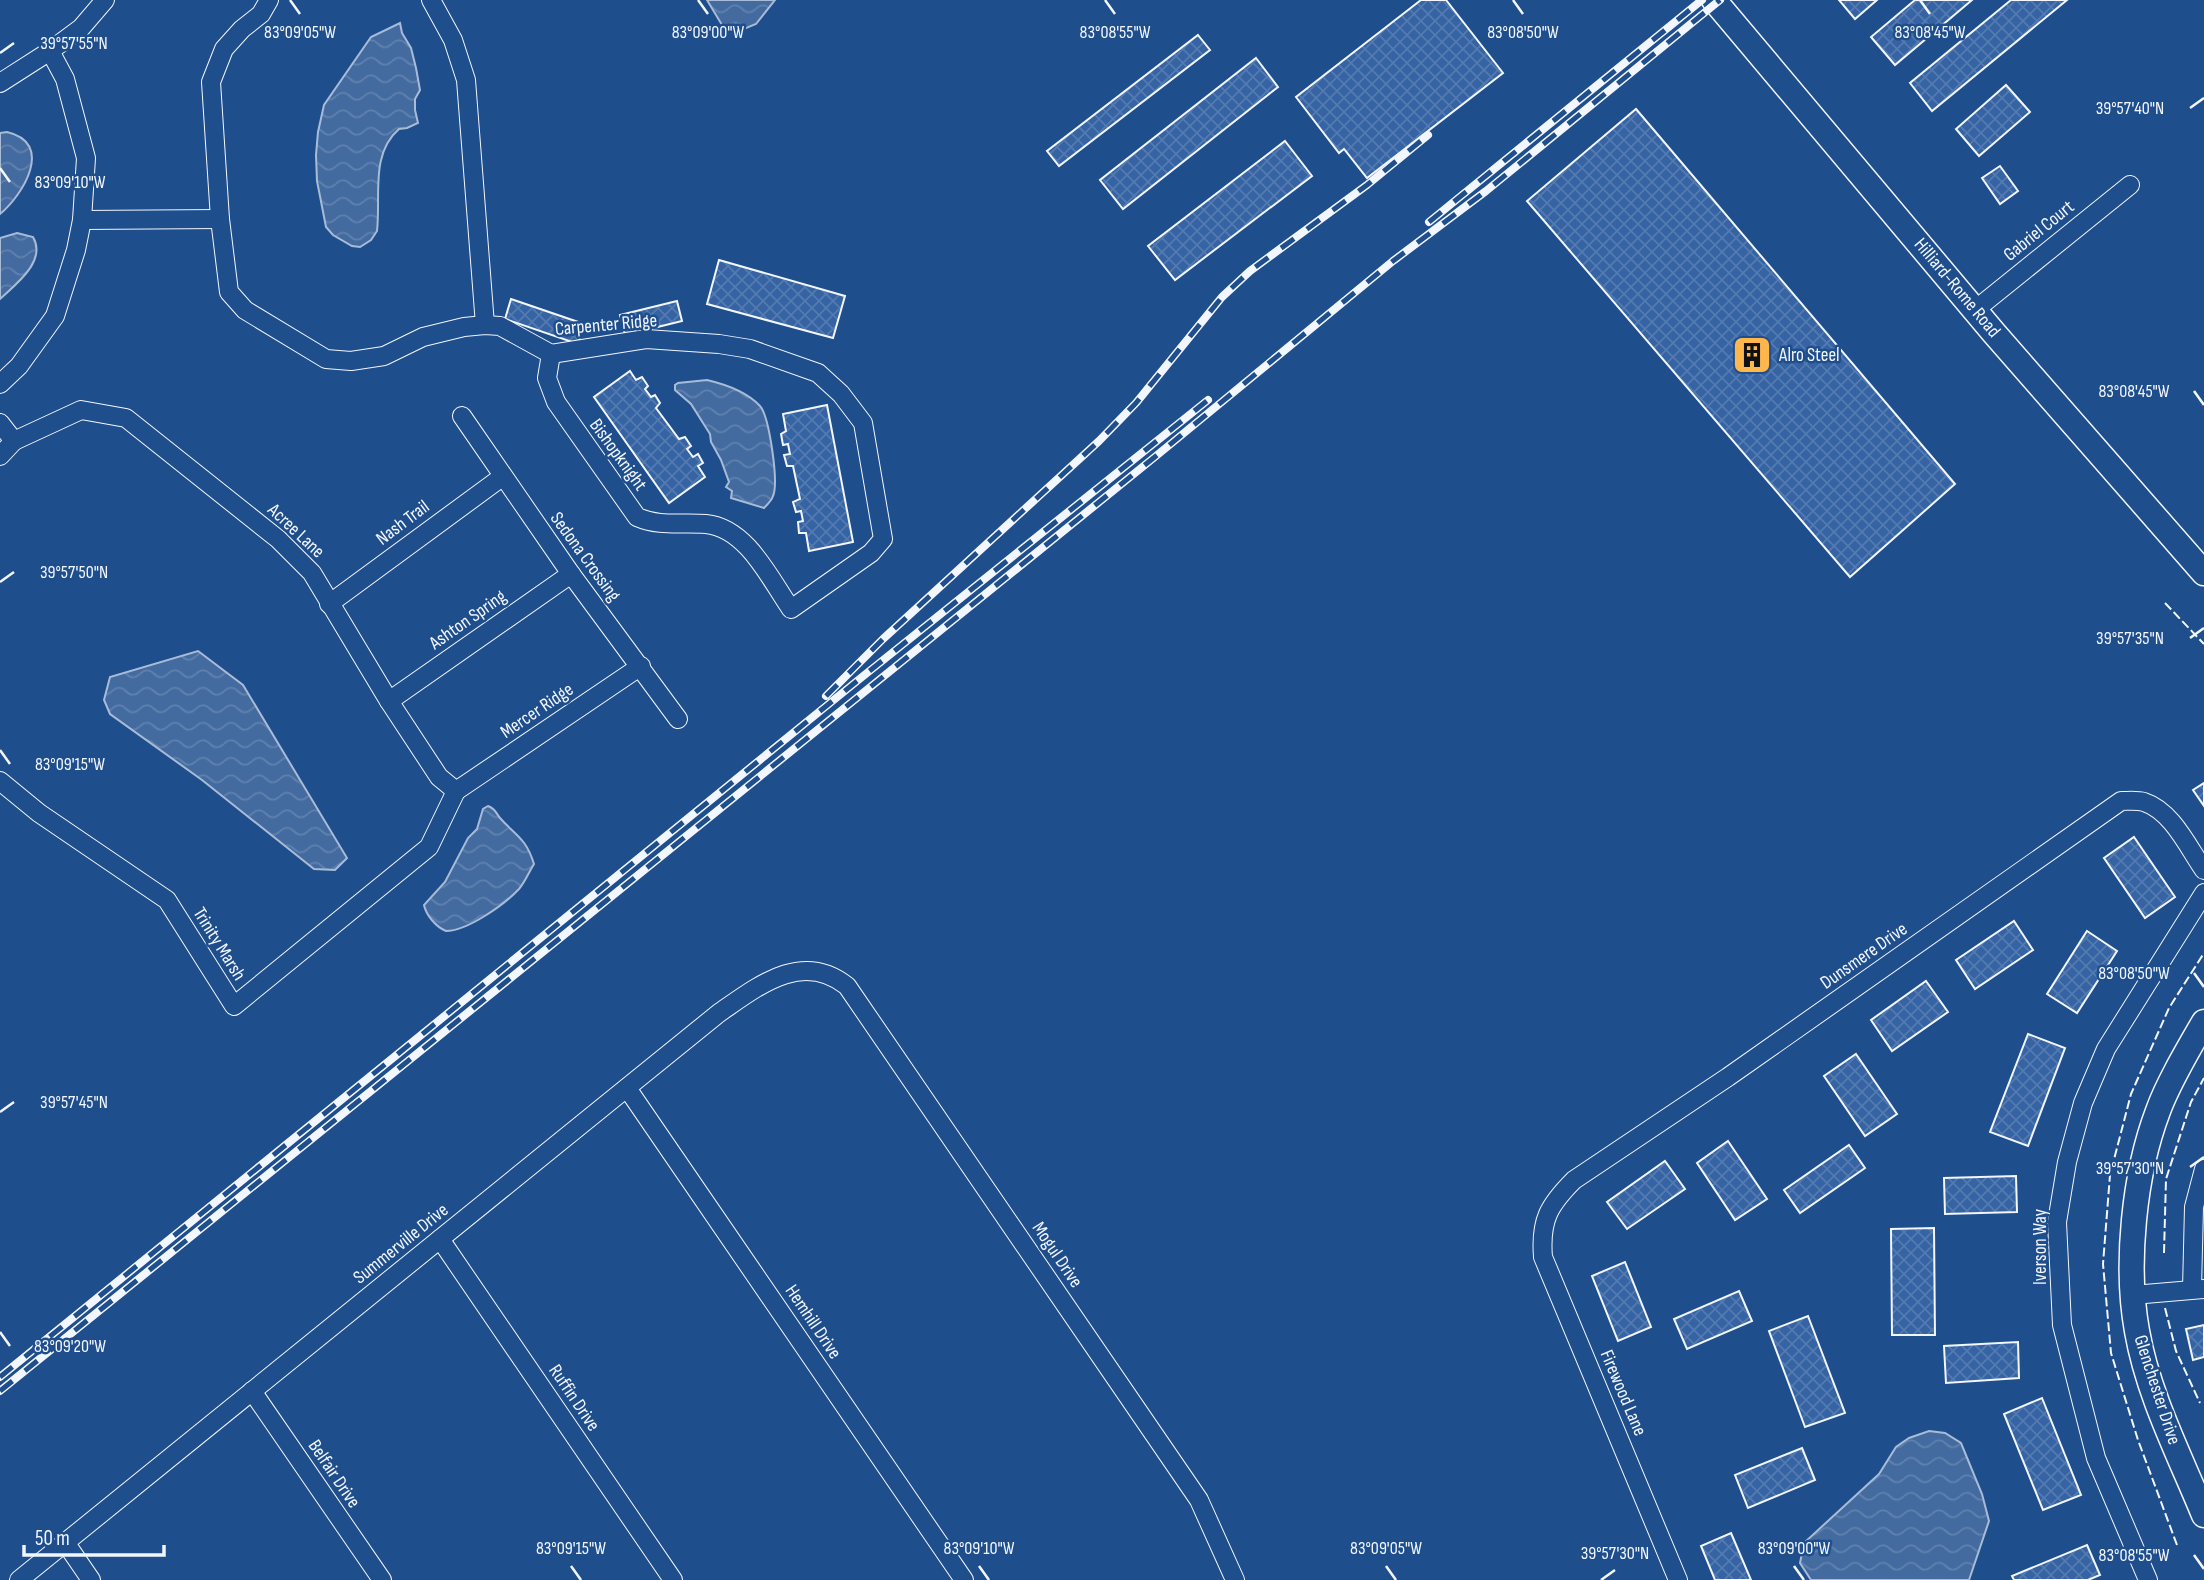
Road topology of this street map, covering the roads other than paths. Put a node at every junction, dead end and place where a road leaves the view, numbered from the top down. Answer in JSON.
{"nodes":[{"id":1,"x":105,"y":0,"type":"edge"},
{"id":2,"x":269,"y":0,"type":"edge"},
{"id":3,"x":431,"y":0,"type":"edge"},
{"id":4,"x":1714,"y":0,"type":"edge"},
{"id":5,"x":51,"y":51,"type":"junction"},
{"id":6,"x":0,"y":83,"type":"edge"},
{"id":7,"x":2130,"y":185,"type":"dead end"},
{"id":8,"x":220,"y":219,"type":"junction"},
{"id":9,"x":82,"y":220,"type":"junction"},
{"id":10,"x":1975,"y":310,"type":"junction"},
{"id":11,"x":485,"y":325,"type":"junction"},
{"id":12,"x":551,"y":354,"type":"junction"},
{"id":13,"x":0,"y":384,"type":"edge"},
{"id":14,"x":462,"y":416,"type":"dead end"},
{"id":15,"x":0,"y":423,"type":"edge"},
{"id":16,"x":14,"y":441,"type":"junction"},
{"id":17,"x":0,"y":456,"type":"edge"},
{"id":18,"x":502,"y":477,"type":"junction"},
{"id":19,"x":2204,"y":573,"type":"edge"},
{"id":20,"x":571,"y":574,"type":"junction"},
{"id":21,"x":329,"y":604,"type":"junction"},
{"id":22,"x":791,"y":609,"type":"joint"},
{"id":23,"x":641,"y":666,"type":"junction"},
{"id":24,"x":389,"y":701,"type":"junction"},
{"id":25,"x":678,"y":719,"type":"dead end"},
{"id":26,"x":0,"y":781,"type":"edge"},
{"id":27,"x":456,"y":790,"type":"junction"},
{"id":28,"x":2204,"y":870,"type":"edge"},
{"id":29,"x":2204,"y":893,"type":"edge"},
{"id":30,"x":822,"y":971,"type":"joint"},
{"id":31,"x":2204,"y":1022,"type":"edge"},
{"id":32,"x":627,"y":1088,"type":"junction"},
{"id":33,"x":2204,"y":1169,"type":"edge"},
{"id":34,"x":1545,"y":1219,"type":"joint"},
{"id":35,"x":440,"y":1240,"type":"junction"},
{"id":36,"x":2198,"y":1289,"type":"edge"},
{"id":37,"x":2133,"y":1295,"type":"junction"},
{"id":38,"x":252,"y":1391,"type":"junction"},
{"id":39,"x":2204,"y":1516,"type":"edge"},
{"id":40,"x":65,"y":1542,"type":"junction"},
{"id":41,"x":19,"y":1580,"type":"edge"},
{"id":42,"x":91,"y":1580,"type":"edge"},
{"id":43,"x":382,"y":1580,"type":"edge"},
{"id":44,"x":673,"y":1580,"type":"edge"},
{"id":45,"x":964,"y":1580,"type":"edge"},
{"id":46,"x":1235,"y":1580,"type":"edge"},
{"id":47,"x":1678,"y":1580,"type":"edge"},
{"id":48,"x":2148,"y":1580,"type":"edge"}],
"edges":[{"from":1,"to":5,"type":"street"},
{"from":2,"to":8,"type":"street","name":"Carpenter Ridge"},
{"from":3,"to":11,"type":"street"},
{"from":4,"to":10,"type":"main road","name":"Hilliard-Rome Road"},
{"from":5,"to":6,"type":"street"},
{"from":5,"to":9,"type":"street"},
{"from":7,"to":10,"type":"street","name":"Gabriel Court"},
{"from":8,"to":9,"type":"street"},
{"from":8,"to":11,"type":"street","name":"Carpenter Ridge"},
{"from":9,"to":13,"type":"street"},
{"from":10,"to":19,"type":"main road","name":"Hilliard-Rome Road"},
{"from":11,"to":12,"type":"street","name":"Carpenter Ridge"},
{"from":12,"to":22,"type":"street","name":"Bishopknight"},
{"from":12,"to":22,"type":"street","name":"Carpenter Ridge"},
{"from":14,"to":18,"type":"street","name":"Sedona Crossing"},
{"from":15,"to":16,"type":"street"},
{"from":16,"to":17,"type":"street"},
{"from":16,"to":21,"type":"street","name":"Acree Lane"},
{"from":18,"to":20,"type":"street","name":"Sedona Crossing"},
{"from":18,"to":21,"type":"street","name":"Nash Trail"},
{"from":20,"to":23,"type":"street","name":"Sedona Crossing"},
{"from":20,"to":24,"type":"street","name":"Ashton Spring"},
{"from":21,"to":24,"type":"street","name":"Acree Lane"},
{"from":23,"to":25,"type":"street","name":"Sedona Crossing"},
{"from":23,"to":27,"type":"street","name":"Mercer Ridge"},
{"from":24,"to":27,"type":"street","name":"Acree Lane"},
{"from":26,"to":27,"type":"street","name":"Trinity Marsh"},
{"from":28,"to":34,"type":"street","name":"Dunsmere Drive"},
{"from":29,"to":48,"type":"street","name":"Iverson Way"},
{"from":30,"to":32,"type":"street","name":"Summerville Drive"},
{"from":30,"to":46,"type":"street","name":"Mogul Drive"},
{"from":31,"to":37,"type":"main road","name":"Glenchester Drive"},
{"from":32,"to":35,"type":"street","name":"Summerville Drive"},
{"from":32,"to":45,"type":"street","name":"Hemhill Drive"},
{"from":33,"to":36,"type":"street"},
{"from":34,"to":47,"type":"street","name":"Firewood Lane"},
{"from":35,"to":38,"type":"street","name":"Summerville Drive"},
{"from":35,"to":44,"type":"street","name":"Ruffin Drive"},
{"from":36,"to":37,"type":"street"},
{"from":37,"to":39,"type":"main road","name":"Glenchester Drive"},
{"from":38,"to":40,"type":"street","name":"Summerville Drive"},
{"from":38,"to":43,"type":"street","name":"Belfair Drive"},
{"from":40,"to":41,"type":"street","name":"Summerville Drive"},
{"from":40,"to":42,"type":"street"}]}
